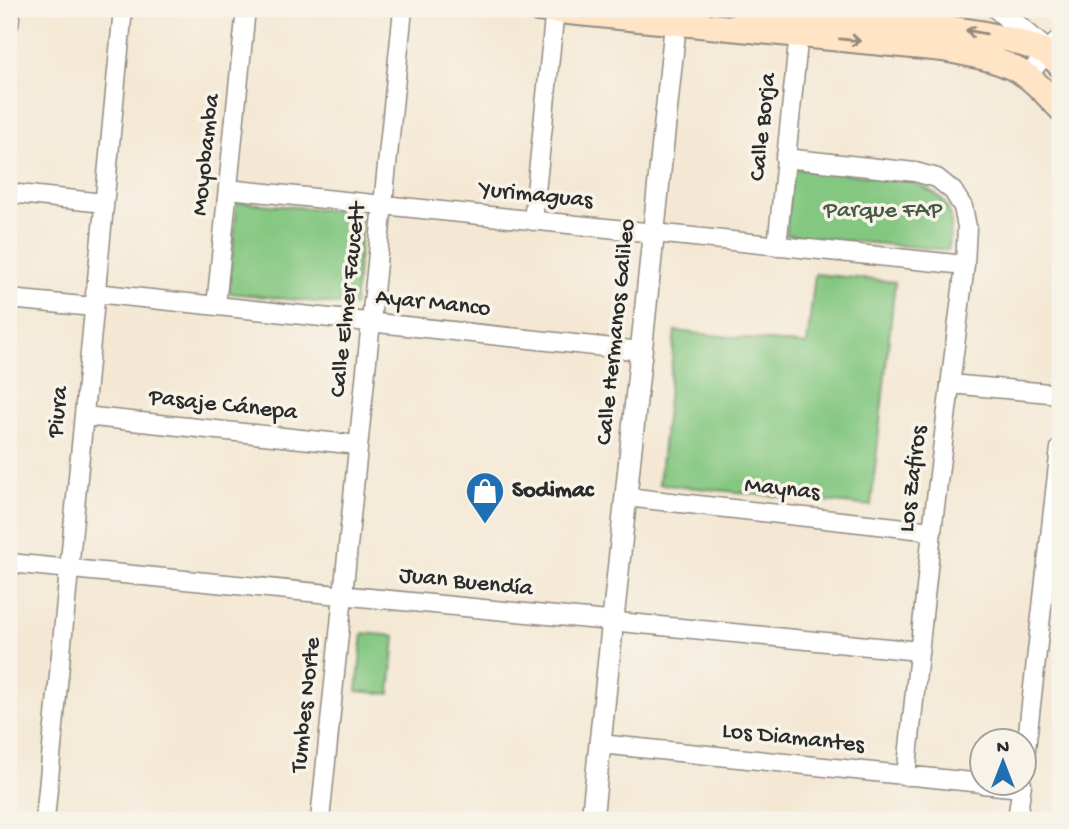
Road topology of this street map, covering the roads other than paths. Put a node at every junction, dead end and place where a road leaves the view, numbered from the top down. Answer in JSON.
{"nodes":[{"id":1,"x":11,"y":9,"type":"edge"},
{"id":2,"x":123,"y":9,"type":"edge"},
{"id":3,"x":246,"y":9,"type":"edge"},
{"id":4,"x":403,"y":9,"type":"edge"},
{"id":5,"x":549,"y":9,"type":"edge"},
{"id":6,"x":742,"y":9,"type":"edge"},
{"id":7,"x":998,"y":9,"type":"edge"},
{"id":8,"x":676,"y":16,"type":"edge"},
{"id":9,"x":799,"y":24,"type":"junction"},
{"id":10,"x":9,"y":25,"type":"edge"},
{"id":11,"x":1056,"y":52,"type":"edge"},
{"id":12,"x":1027,"y":76,"type":"junction"},
{"id":13,"x":1060,"y":108,"type":"edge"},
{"id":14,"x":785,"y":158,"type":"junction"},
{"id":15,"x":228,"y":189,"type":"junction"},
{"id":16,"x":9,"y":193,"type":"edge"},
{"id":17,"x":104,"y":203,"type":"junction"},
{"id":18,"x":383,"y":205,"type":"junction"},
{"id":19,"x":533,"y":220,"type":"junction"},
{"id":20,"x":654,"y":233,"type":"junction"},
{"id":21,"x":778,"y":246,"type":"junction"},
{"id":22,"x":965,"y":265,"type":"junction"},
{"id":23,"x":9,"y":299,"type":"edge"},
{"id":24,"x":95,"y":300,"type":"junction"},
{"id":25,"x":216,"y":306,"type":"junction"},
{"id":26,"x":371,"y":322,"type":"junction"},
{"id":27,"x":641,"y":351,"type":"junction"},
{"id":28,"x":950,"y":383,"type":"junction"},
{"id":29,"x":1060,"y":394,"type":"edge"},
{"id":30,"x":83,"y":416,"type":"junction"},
{"id":31,"x":358,"y":445,"type":"junction"},
{"id":32,"x":1060,"y":448,"type":"edge"},
{"id":33,"x":626,"y":497,"type":"junction"},
{"id":34,"x":932,"y":531,"type":"junction"},
{"id":35,"x":9,"y":563,"type":"edge"},
{"id":36,"x":69,"y":569,"type":"junction"},
{"id":37,"x":342,"y":595,"type":"junction"},
{"id":38,"x":613,"y":621,"type":"junction"},
{"id":39,"x":919,"y":651,"type":"junction"},
{"id":40,"x":1028,"y":728,"type":"edge"},
{"id":41,"x":600,"y":744,"type":"junction"},
{"id":42,"x":906,"y":776,"type":"junction"},
{"id":43,"x":968,"y":782,"type":"edge"},
{"id":44,"x":1020,"y":798,"type":"edge"},
{"id":45,"x":45,"y":820,"type":"edge"},
{"id":46,"x":320,"y":820,"type":"edge"},
{"id":47,"x":592,"y":820,"type":"edge"},
{"id":48,"x":1017,"y":820,"type":"edge"}],
"edges":[{"from":1,"to":10,"type":"street"},
{"from":2,"to":17,"type":"street","name":"Piura"},
{"from":3,"to":15,"type":"street","name":"Moyobamba"},
{"from":4,"to":18,"type":"street","name":"Calle Elmer Faucett"},
{"from":5,"to":8,"type":"main road"},
{"from":5,"to":19,"type":"street"},
{"from":6,"to":9,"type":"main road"},
{"from":7,"to":11,"type":"street"},
{"from":8,"to":9,"type":"main road"},
{"from":8,"to":20,"type":"street","name":"Calle Hermanos Galileo"},
{"from":11,"to":9,"type":"main road","one_way":true},
{"from":9,"to":12,"type":"main road","one_way":true},
{"from":9,"to":14,"type":"street","name":"Calle Borja"},
{"from":11,"to":12,"type":"street"},
{"from":12,"to":13,"type":"main road"},
{"from":14,"to":21,"type":"street","name":"Calle Borja"},
{"from":14,"to":22,"type":"street","name":"Los Zafiros"},
{"from":15,"to":18,"type":"street","name":"Yurimaguas"},
{"from":15,"to":25,"type":"street","name":"Moyobamba"},
{"from":16,"to":17,"type":"street"},
{"from":17,"to":24,"type":"street","name":"Piura"},
{"from":18,"to":19,"type":"street","name":"Yurimaguas"},
{"from":18,"to":26,"type":"street","name":"Calle Elmer Faucett"},
{"from":19,"to":20,"type":"street","name":"Yurimaguas"},
{"from":20,"to":21,"type":"street","name":"Yurimaguas"},
{"from":20,"to":27,"type":"street","name":"Calle Hermanos Galileo"},
{"from":21,"to":22,"type":"street","name":"Yurimaguas"},
{"from":22,"to":28,"type":"street","name":"Los Zafiros"},
{"from":23,"to":24,"type":"street","name":"Ayar Manco"},
{"from":24,"to":25,"type":"street","name":"Ayar Manco"},
{"from":24,"to":30,"type":"street","name":"Piura"},
{"from":25,"to":26,"type":"street","name":"Ayar Manco"},
{"from":26,"to":27,"type":"street","name":"Ayar Manco"},
{"from":26,"to":31,"type":"street","name":"Calle Elmer Faucett"},
{"from":27,"to":33,"type":"street","name":"Calle Hermanos Galileo"},
{"from":28,"to":29,"type":"street"},
{"from":28,"to":34,"type":"street","name":"Los Zafiros"},
{"from":30,"to":31,"type":"street","name":"Pasaje Cánepa"},
{"from":30,"to":36,"type":"street","name":"Piura"},
{"from":31,"to":37,"type":"street","name":"Calle Elmer Faucett"},
{"from":32,"to":40,"type":"street"},
{"from":33,"to":34,"type":"street","name":"Maynas"},
{"from":33,"to":38,"type":"street","name":"Calle Hermanos Galileo"},
{"from":34,"to":39,"type":"street","name":"Los Zafiros"},
{"from":35,"to":36,"type":"street","name":"Juan Buendía"},
{"from":36,"to":37,"type":"street","name":"Juan Buendía"},
{"from":36,"to":45,"type":"street","name":"Piura"},
{"from":37,"to":38,"type":"street","name":"Juan Buendía"},
{"from":37,"to":46,"type":"street","name":"Tumbes Norte"},
{"from":38,"to":39,"type":"street","name":"Juan Buendía"},
{"from":38,"to":41,"type":"street","name":"Calle Hermanos Galileo"},
{"from":39,"to":42,"type":"street","name":"Los Zafiros"},
{"from":41,"to":42,"type":"street","name":"Los Diamantes"},
{"from":41,"to":47,"type":"street","name":"Calle Hermanos Galileo"},
{"from":42,"to":43,"type":"street","name":"Los Diamantes"},
{"from":44,"to":48,"type":"street"}]}
